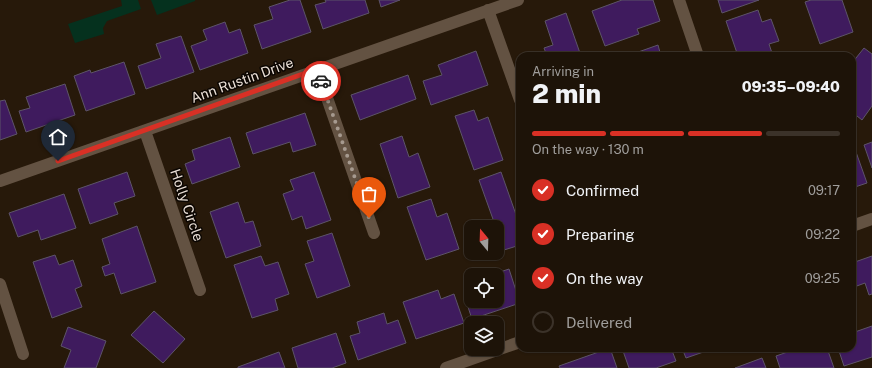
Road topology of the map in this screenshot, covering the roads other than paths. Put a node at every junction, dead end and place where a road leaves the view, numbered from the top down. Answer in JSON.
{"nodes":[{"id":1,"x":518,"y":0,"type":"edge"},
{"id":2,"x":679,"y":0,"type":"edge"},
{"id":3,"x":488,"y":10,"type":"junction"},
{"id":4,"x":697,"y":52,"type":"edge"},
{"id":5,"x":317,"y":69,"type":"junction"},
{"id":6,"x":516,"y":89,"type":"edge"},
{"id":7,"x":145,"y":131,"type":"junction"},
{"id":8,"x":0,"y":181,"type":"edge"},
{"id":9,"x":872,"y":219,"type":"edge"},
{"id":10,"x":856,"y":225,"type":"edge"},
{"id":11,"x":374,"y":233,"type":"dead end"},
{"id":12,"x":0,"y":284,"type":"edge"},
{"id":13,"x":200,"y":290,"type":"dead end"},
{"id":14,"x":516,"y":343,"type":"edge"},
{"id":15,"x":23,"y":354,"type":"dead end"},
{"id":16,"x":446,"y":368,"type":"edge"}],
"edges":[{"from":1,"to":3,"type":"street","name":"Ann Rustin Drive"},
{"from":2,"to":4,"type":"street"},
{"from":3,"to":5,"type":"street","name":"Ann Rustin Drive"},
{"from":3,"to":6,"type":"street"},
{"from":5,"to":7,"type":"street","name":"Ann Rustin Drive"},
{"from":5,"to":11,"type":"street"},
{"from":7,"to":8,"type":"street","name":"Ann Rustin Drive"},
{"from":7,"to":13,"type":"street","name":"Holly Circle"},
{"from":9,"to":10,"type":"street"},
{"from":12,"to":15,"type":"street"},
{"from":14,"to":16,"type":"street"}]}
